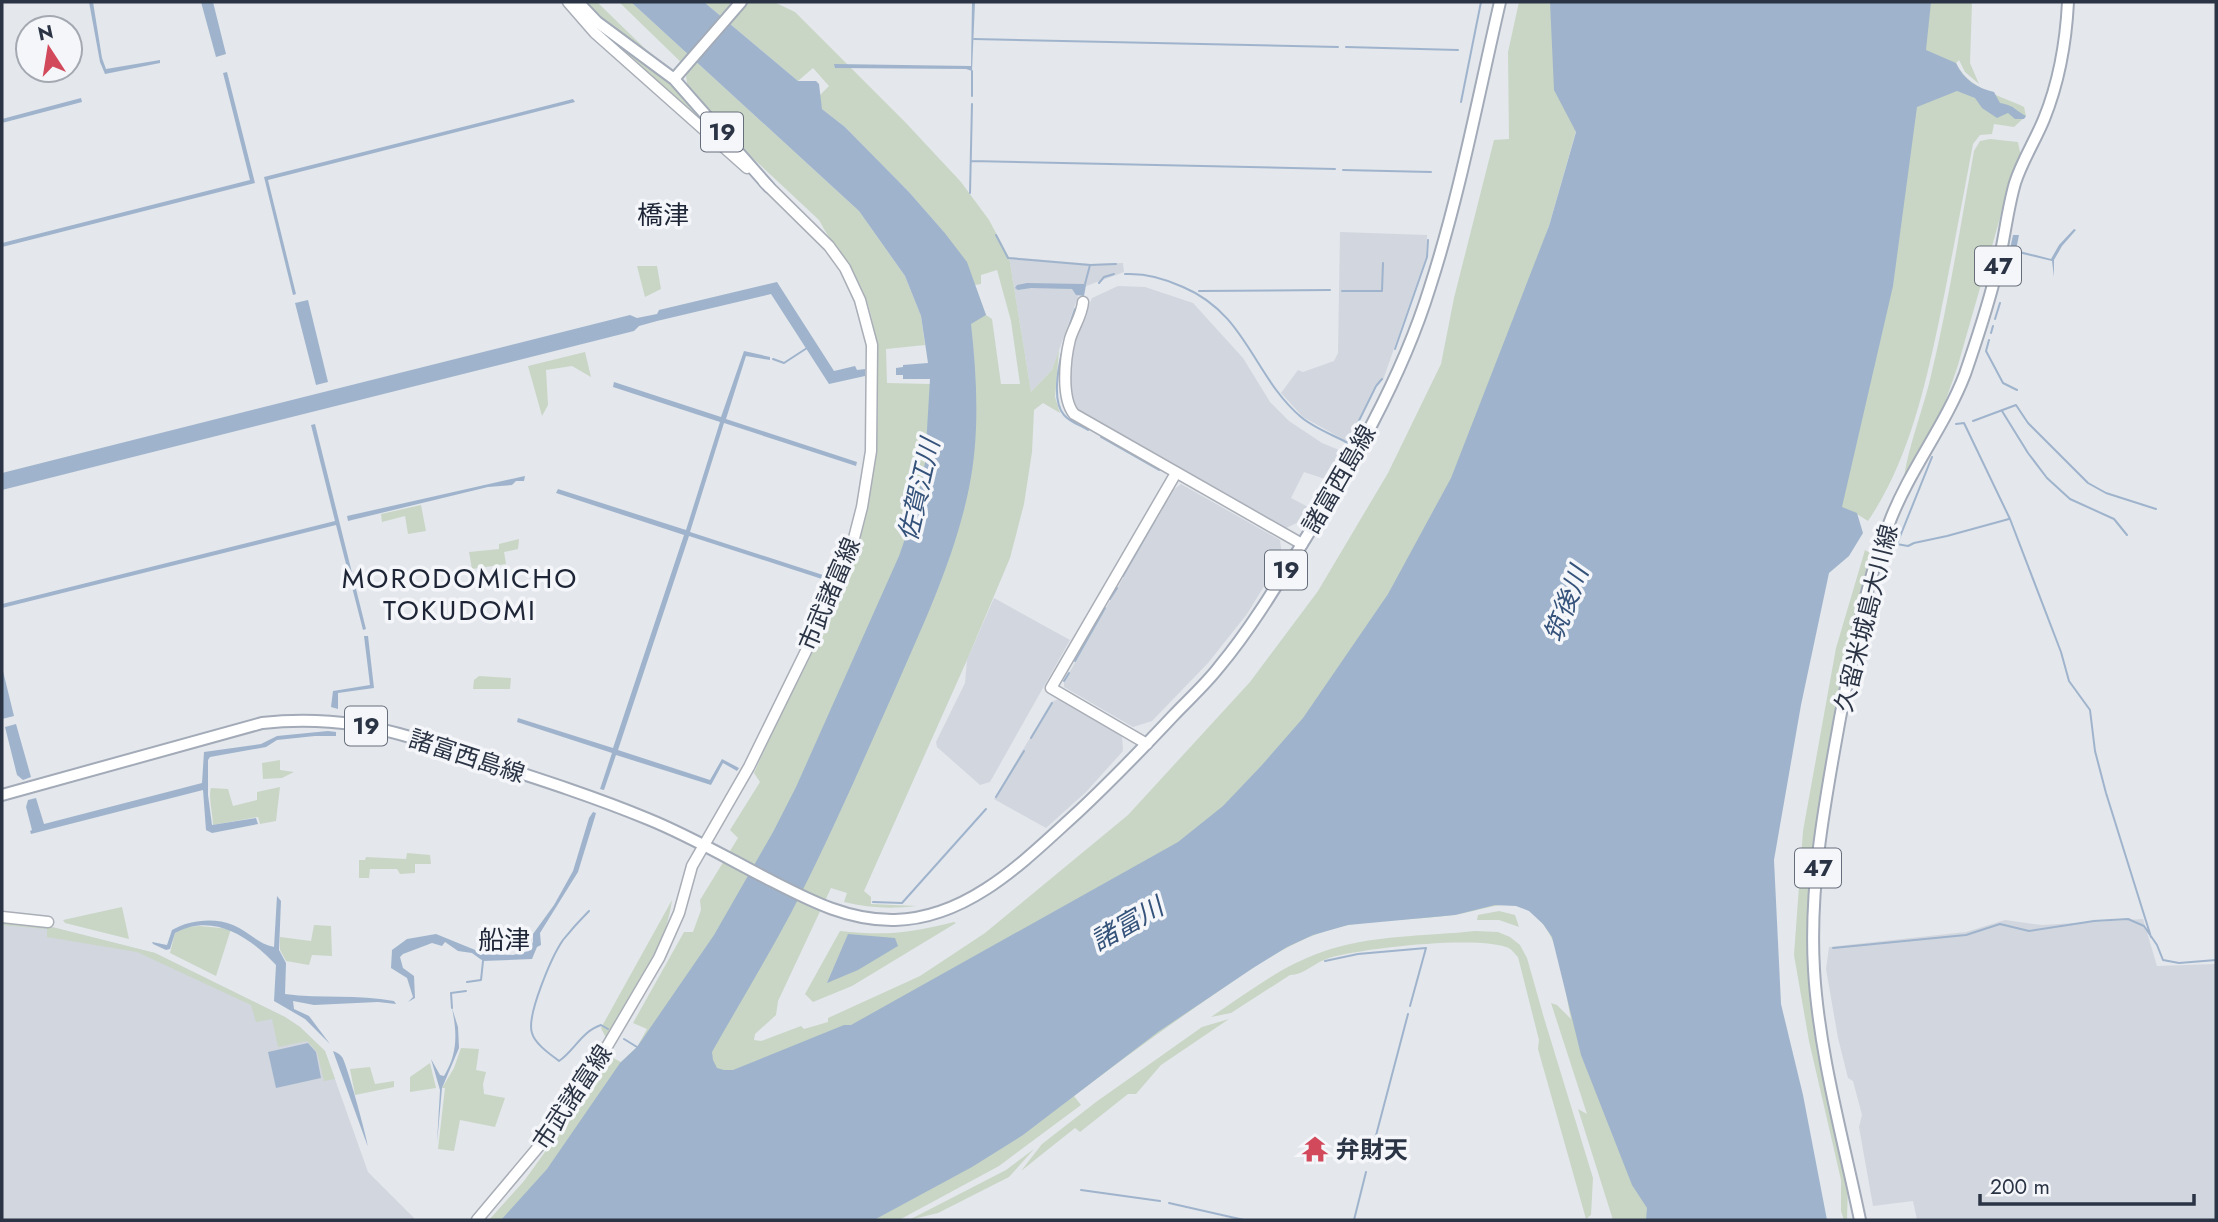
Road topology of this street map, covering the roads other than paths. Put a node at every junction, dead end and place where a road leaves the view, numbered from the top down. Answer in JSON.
{"nodes":[{"id":1,"x":568,"y":2,"type":"edge"},
{"id":2,"x":578,"y":2,"type":"edge"},
{"id":3,"x":741,"y":2,"type":"edge"},
{"id":4,"x":1500,"y":2,"type":"edge"},
{"id":5,"x":2068,"y":2,"type":"edge"},
{"id":6,"x":674,"y":79,"type":"junction"},
{"id":7,"x":769,"y":187,"type":"junction"},
{"id":8,"x":1083,"y":302,"type":"dead end"},
{"id":9,"x":1176,"y":473,"type":"junction"},
{"id":10,"x":1302,"y":544,"type":"junction"},
{"id":11,"x":1147,"y":744,"type":"junction"},
{"id":12,"x":2,"y":795,"type":"edge"},
{"id":13,"x":704,"y":846,"type":"junction"},
{"id":14,"x":2,"y":917,"type":"edge"},
{"id":15,"x":48,"y":922,"type":"dead end"},
{"id":16,"x":477,"y":1220,"type":"edge"},
{"id":17,"x":1860,"y":1220,"type":"edge"}],
"edges":[{"from":1,"to":7,"type":"main road","name":"市武諸富線"},
{"from":2,"to":6,"type":"main road","number":"19"},
{"from":3,"to":6,"type":"main road"},
{"from":4,"to":10,"type":"main road","name":"諸富西島線","number":"19"},
{"from":5,"to":17,"type":"main road","name":"久留米城島大川線","number":"47"},
{"from":6,"to":7,"type":"main road","number":"19"},
{"from":7,"to":13,"type":"main road","name":"市武諸富線"},
{"from":8,"to":9,"type":"main road"},
{"from":9,"to":10,"type":"main road"},
{"from":9,"to":11,"type":"main road"},
{"from":10,"to":11,"type":"main road","name":"諸富西島線","number":"19"},
{"from":11,"to":13,"type":"main road","name":"諸富西島線","number":"19"},
{"from":12,"to":13,"type":"main road","name":"諸富西島線","number":"19"},
{"from":13,"to":16,"type":"main road","name":"市武諸富線"},
{"from":14,"to":15,"type":"main road"}]}
